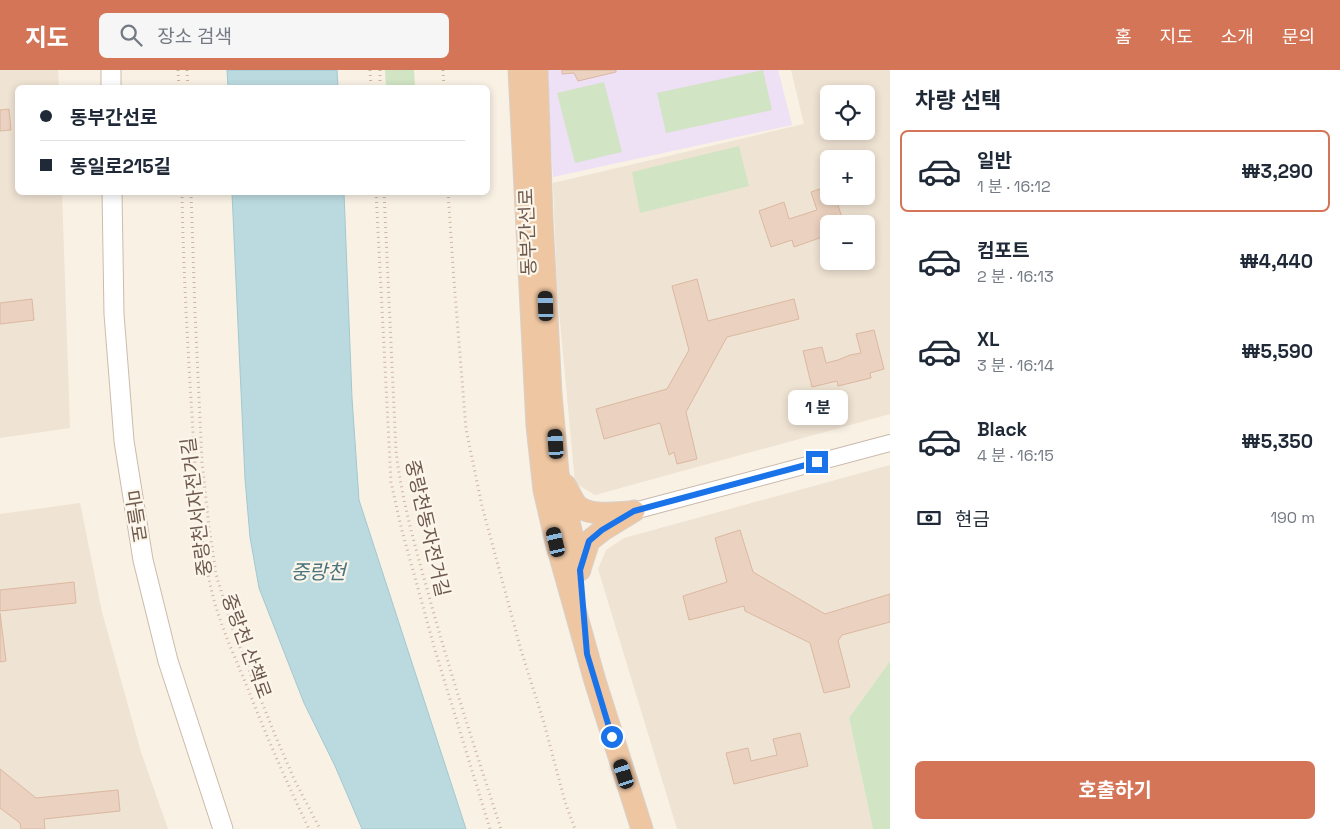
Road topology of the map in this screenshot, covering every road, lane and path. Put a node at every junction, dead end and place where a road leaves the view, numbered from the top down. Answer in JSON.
{"nodes":[{"id":1,"x":111,"y":70,"type":"edge"},
{"id":2,"x":178,"y":70,"type":"edge"},
{"id":3,"x":187,"y":70,"type":"edge"},
{"id":4,"x":370,"y":70,"type":"edge"},
{"id":5,"x":380,"y":70,"type":"edge"},
{"id":6,"x":443,"y":70,"type":"edge"},
{"id":7,"x":518,"y":70,"type":"edge"},
{"id":8,"x":537,"y":70,"type":"edge"},
{"id":9,"x":111,"y":85,"type":"edge"},
{"id":10,"x":179,"y":85,"type":"edge"},
{"id":11,"x":188,"y":85,"type":"edge"},
{"id":12,"x":371,"y":85,"type":"edge"},
{"id":13,"x":380,"y":85,"type":"edge"},
{"id":14,"x":444,"y":85,"type":"edge"},
{"id":15,"x":112,"y":195,"type":"edge"},
{"id":16,"x":182,"y":195,"type":"edge"},
{"id":17,"x":191,"y":195,"type":"edge"},
{"id":18,"x":376,"y":195,"type":"edge"},
{"id":19,"x":384,"y":195,"type":"edge"},
{"id":20,"x":448,"y":195,"type":"edge"},
{"id":21,"x":890,"y":443,"type":"edge"},
{"id":22,"x":558,"y":473,"type":"junction"},
{"id":23,"x":634,"y":511,"type":"junction"},
{"id":24,"x":580,"y":570,"type":"junction"},
{"id":25,"x":587,"y":654,"type":"junction"},
{"id":26,"x":223,"y":829,"type":"edge"},
{"id":27,"x":309,"y":829,"type":"edge"},
{"id":28,"x":320,"y":829,"type":"edge"},
{"id":29,"x":490,"y":829,"type":"edge"},
{"id":30,"x":501,"y":829,"type":"edge"},
{"id":31,"x":575,"y":829,"type":"edge"},
{"id":32,"x":642,"y":829,"type":"edge"}],
"edges":[{"from":1,"to":9,"type":"main road"},
{"from":2,"to":10,"type":"path"},
{"from":3,"to":11,"type":"path"},
{"from":4,"to":12,"type":"path"},
{"from":5,"to":13,"type":"path"},
{"from":6,"to":14,"type":"path"},
{"from":7,"to":25,"type":"highway","name":"동부간선로"},
{"from":8,"to":22,"type":"highway"},
{"from":15,"to":26,"type":"main road","name":"마들로"},
{"from":16,"to":27,"type":"path","name":"중랑천 산책로"},
{"from":17,"to":28,"type":"path","name":"중랑천서자전거길"},
{"from":18,"to":29,"type":"path"},
{"from":19,"to":30,"type":"path","name":"중랑천동자전거길"},
{"from":20,"to":31,"type":"path"},
{"from":21,"to":23,"type":"street"},
{"from":22,"to":23,"type":"highway"},
{"from":22,"to":24,"type":"highway"},
{"from":23,"to":24,"type":"highway"},
{"from":24,"to":25,"type":"highway"},
{"from":25,"to":32,"type":"highway","name":"동부간선로"}]}
